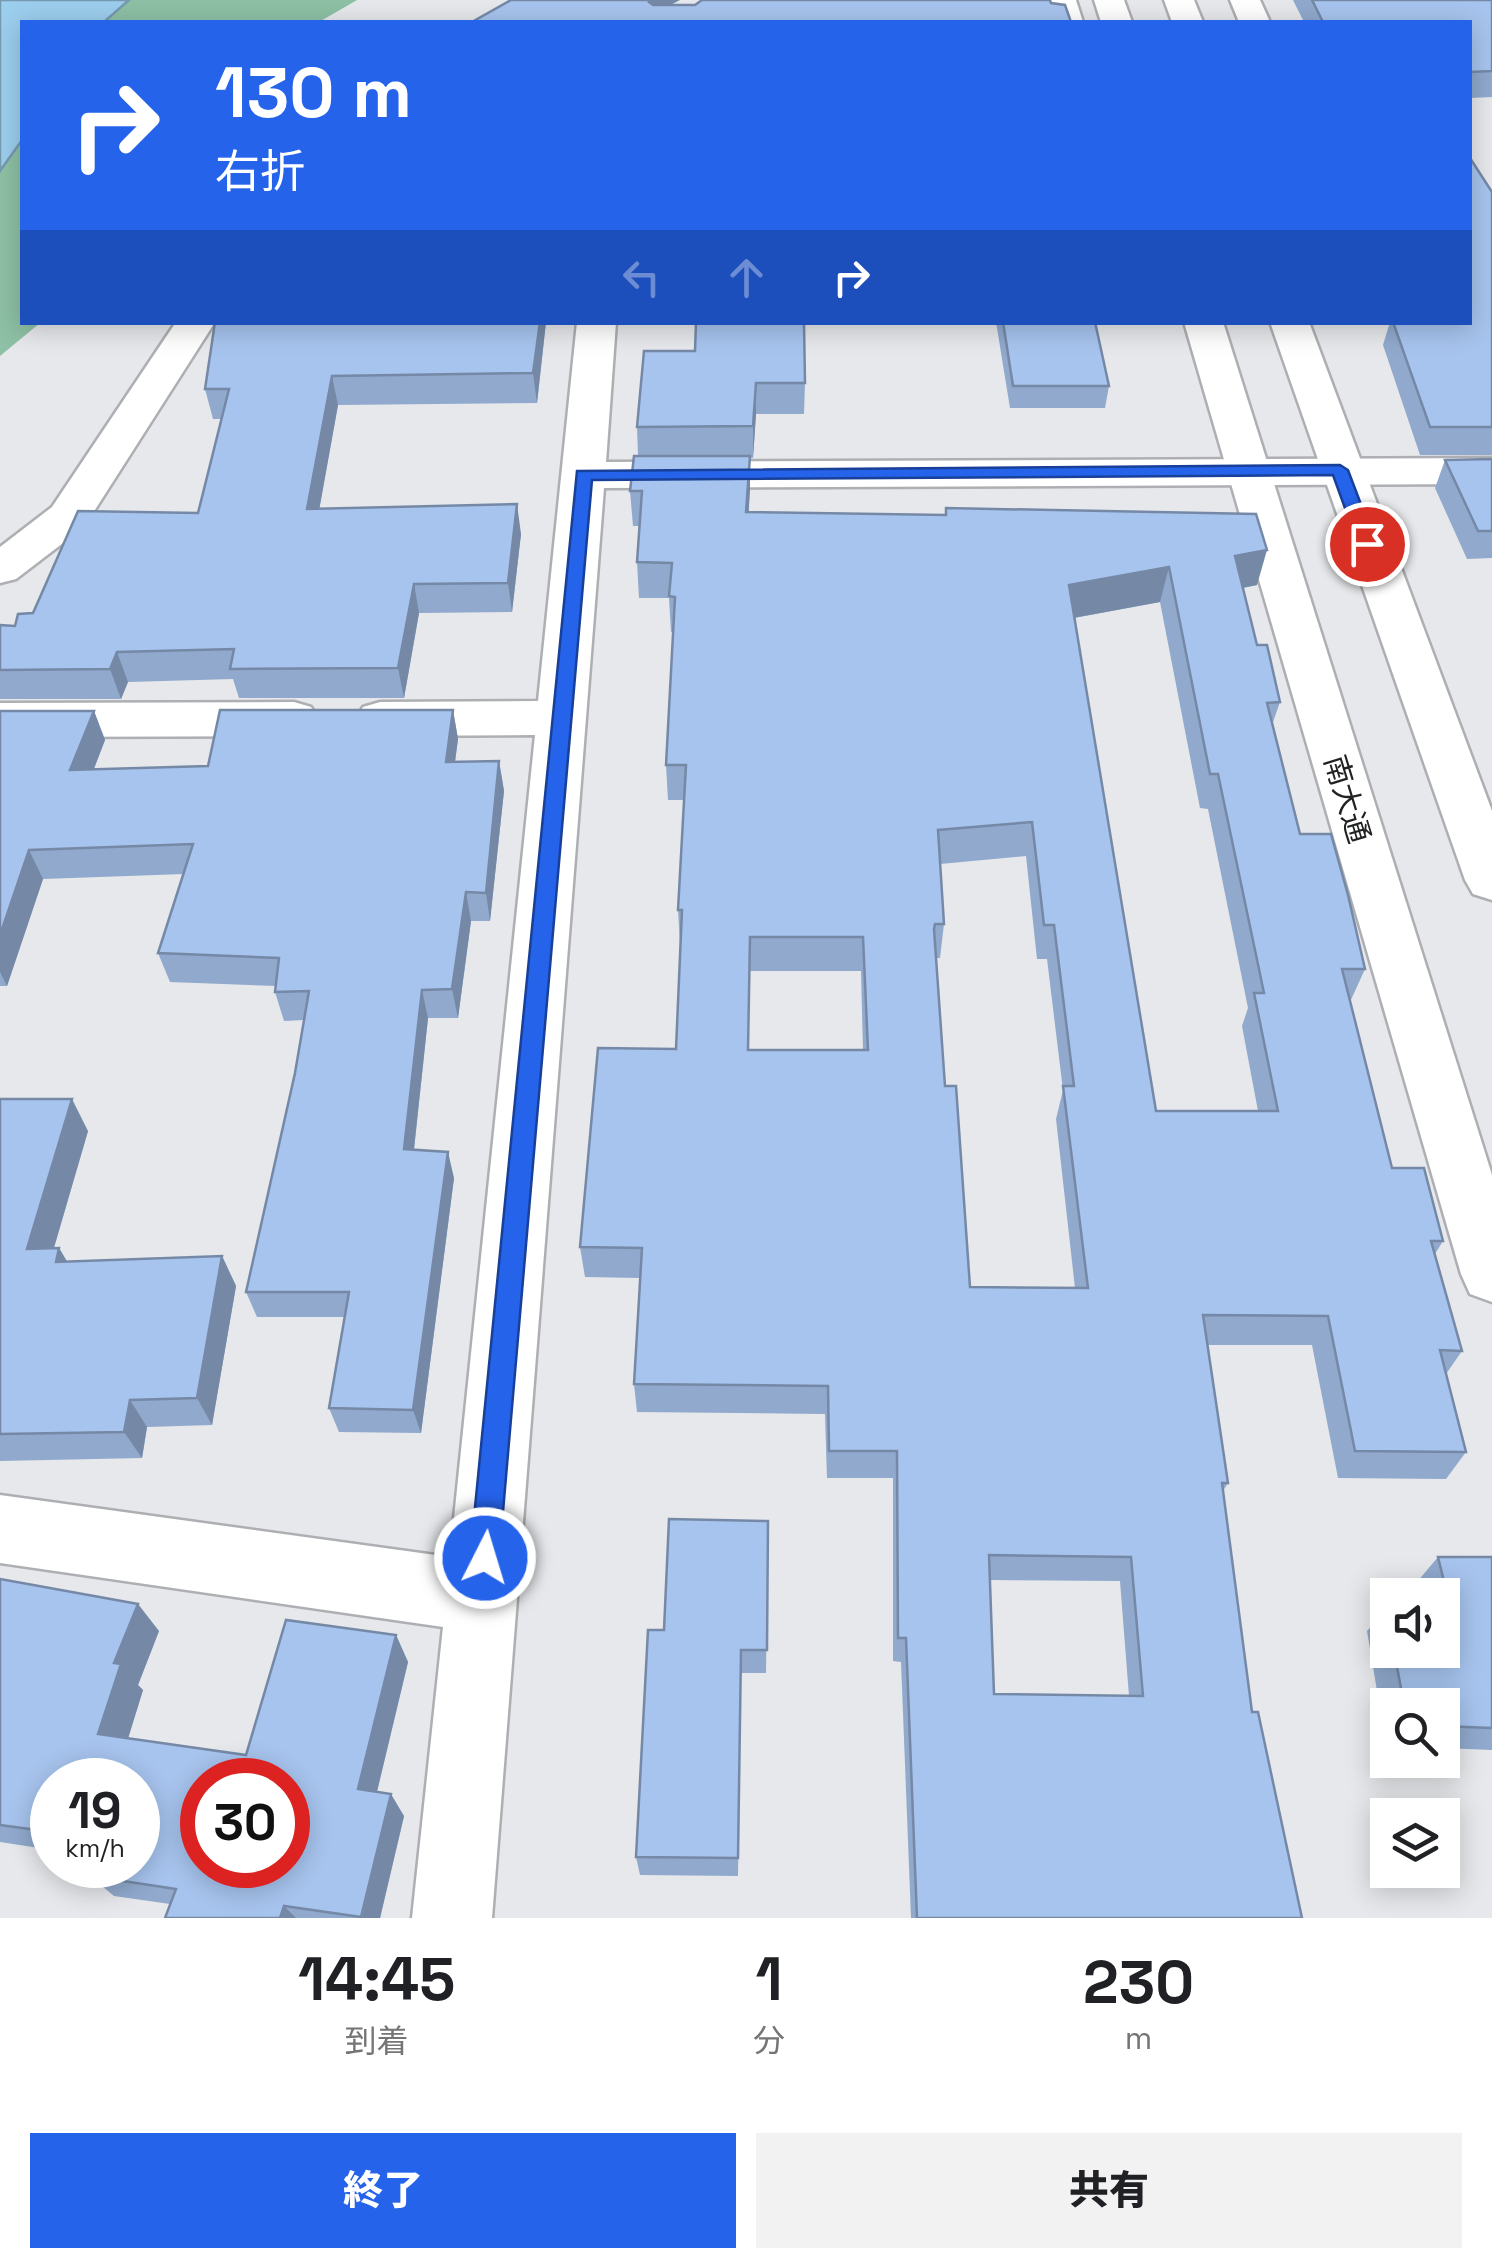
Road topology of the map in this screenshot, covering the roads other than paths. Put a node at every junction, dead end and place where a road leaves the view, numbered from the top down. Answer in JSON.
{"nodes":[{"id":1,"x":194,"y":325,"type":"edge"},
{"id":2,"x":598,"y":325,"type":"edge"},
{"id":3,"x":1205,"y":325,"type":"edge"},
{"id":4,"x":1290,"y":325,"type":"edge"},
{"id":5,"x":1246,"y":470,"type":"junction"},
{"id":6,"x":1340,"y":470,"type":"junction"},
{"id":7,"x":1492,"y":470,"type":"edge"},
{"id":8,"x":583,"y":475,"type":"junction"},
{"id":9,"x":0,"y":569,"type":"edge"},
{"id":10,"x":562,"y":718,"type":"junction"},
{"id":11,"x":0,"y":720,"type":"edge"},
{"id":12,"x":1492,"y":880,"type":"edge"},
{"id":13,"x":1492,"y":1274,"type":"edge"},
{"id":14,"x":0,"y":1529,"type":"edge"},
{"id":15,"x":481,"y":1597,"type":"junction"},
{"id":16,"x":452,"y":1918,"type":"edge"}],
"edges":[{"from":1,"to":9,"type":"street"},
{"from":2,"to":8,"type":"street"},
{"from":3,"to":5,"type":"street","name":"南大通"},
{"from":4,"to":6,"type":"street"},
{"from":5,"to":6,"type":"street"},
{"from":5,"to":8,"type":"street"},
{"from":5,"to":13,"type":"street","name":"南大通"},
{"from":6,"to":7,"type":"street"},
{"from":6,"to":12,"type":"street"},
{"from":8,"to":10,"type":"street"},
{"from":10,"to":11,"type":"street"},
{"from":10,"to":15,"type":"street"},
{"from":14,"to":15,"type":"street"},
{"from":15,"to":16,"type":"street"}]}
